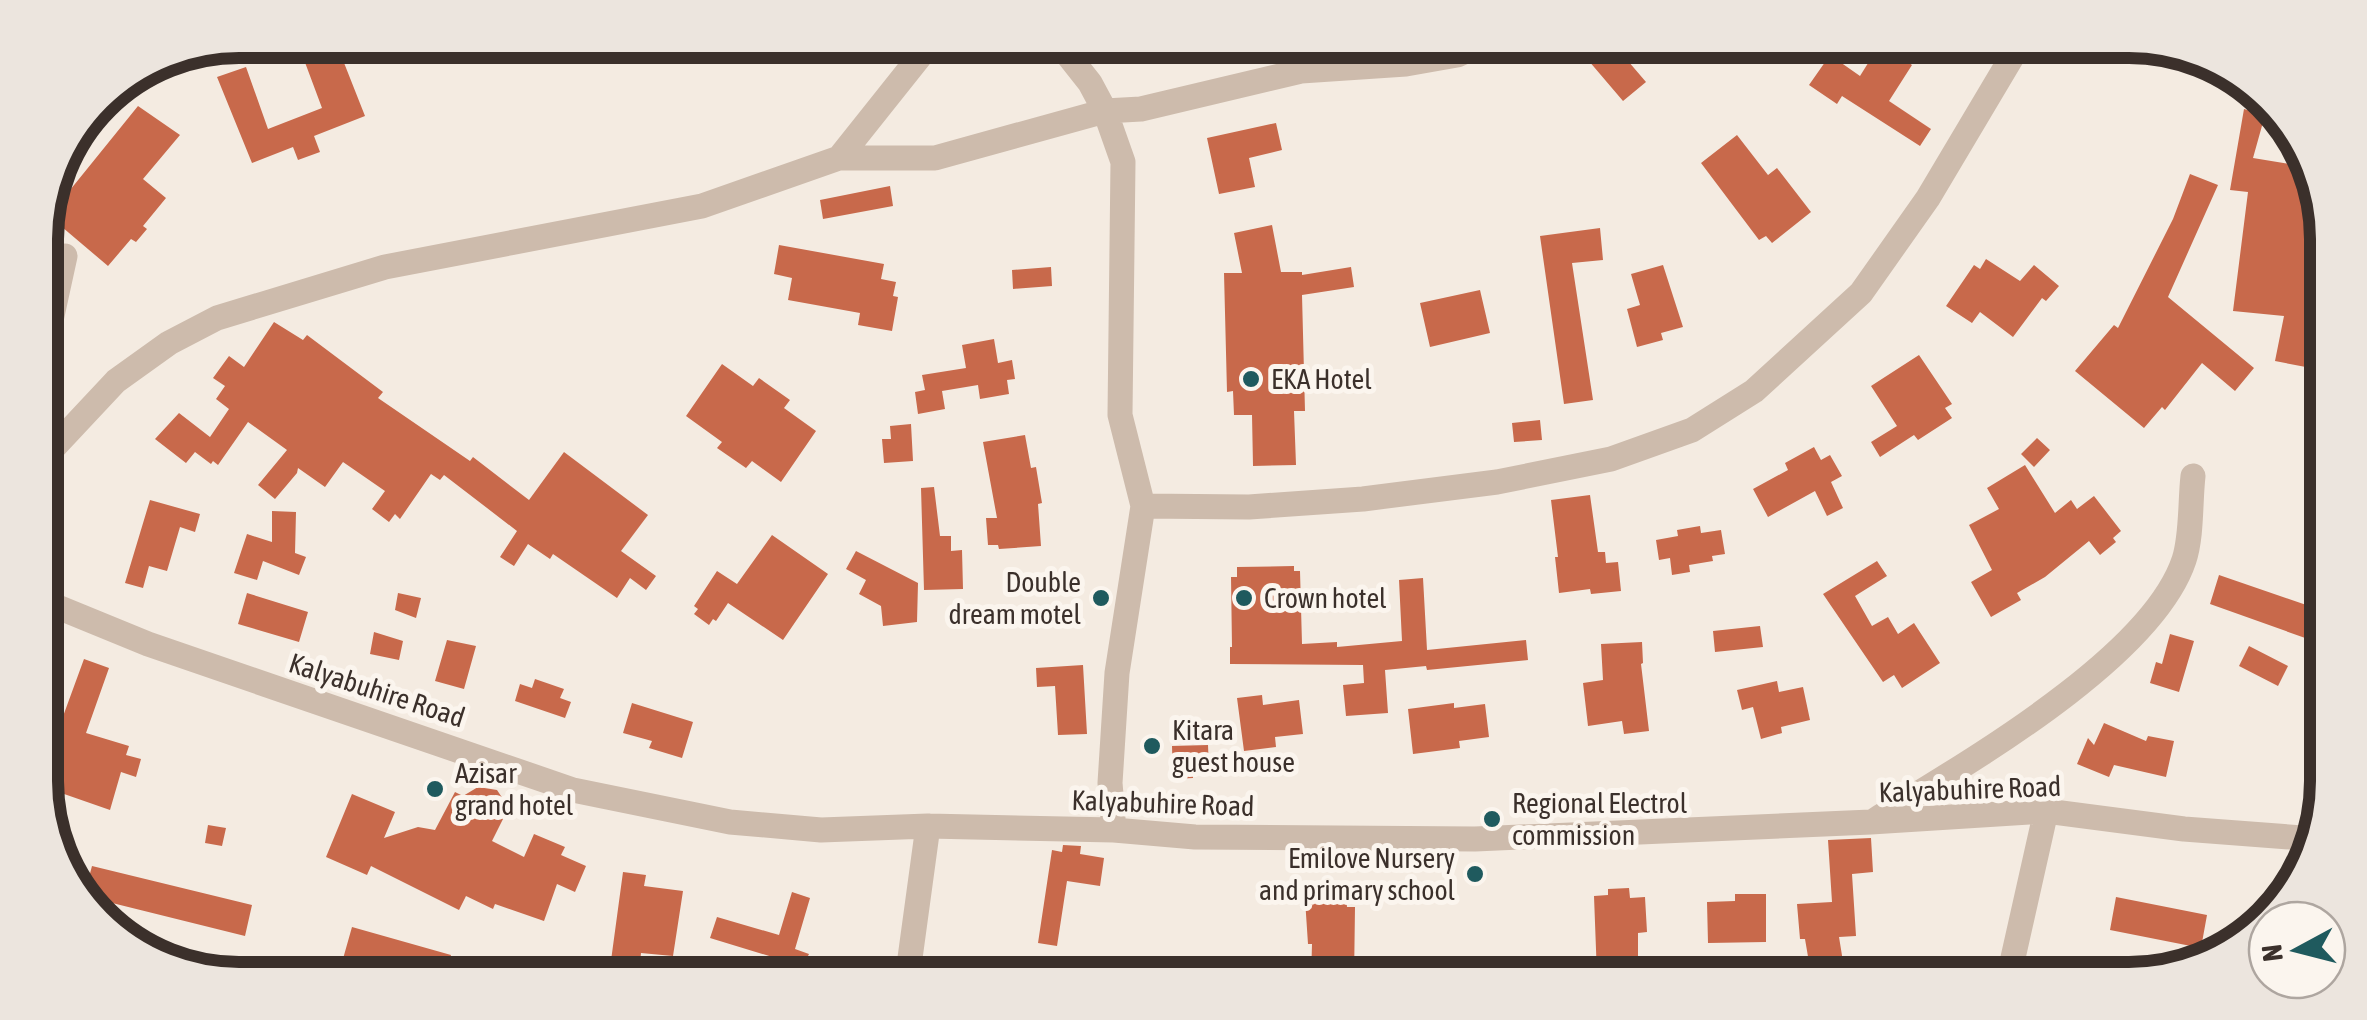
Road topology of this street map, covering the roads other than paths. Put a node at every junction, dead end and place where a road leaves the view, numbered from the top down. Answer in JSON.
{"nodes":[{"id":1,"x":919,"y":58,"type":"edge"},
{"id":2,"x":1070,"y":58,"type":"edge"},
{"id":3,"x":1440,"y":58,"type":"edge"},
{"id":4,"x":2011,"y":58,"type":"edge"},
{"id":5,"x":1105,"y":110,"type":"junction"},
{"id":6,"x":839,"y":158,"type":"junction"},
{"id":7,"x":65,"y":256,"type":"dead end"},
{"id":8,"x":58,"y":288,"type":"edge"},
{"id":9,"x":58,"y":443,"type":"edge"},
{"id":10,"x":2193,"y":476,"type":"dead end"},
{"id":11,"x":1143,"y":506,"type":"junction"},
{"id":12,"x":58,"y":607,"type":"edge"},
{"id":13,"x":2046,"y":811,"type":"junction"},
{"id":14,"x":1871,"y":822,"type":"junction"},
{"id":15,"x":928,"y":826,"type":"junction"},
{"id":16,"x":1114,"y":830,"type":"junction"},
{"id":17,"x":2301,"y":838,"type":"edge"},
{"id":18,"x":909,"y":962,"type":"edge"},
{"id":19,"x":2012,"y":962,"type":"edge"}],
"edges":[{"from":1,"to":6,"type":"street"},
{"from":2,"to":5,"type":"street"},
{"from":3,"to":5,"type":"street"},
{"from":4,"to":11,"type":"street"},
{"from":5,"to":6,"type":"street"},
{"from":5,"to":11,"type":"street"},
{"from":6,"to":9,"type":"street"},
{"from":7,"to":8,"type":"street"},
{"from":10,"to":14,"type":"street"},
{"from":11,"to":16,"type":"street"},
{"from":12,"to":15,"type":"street","name":"Kalyabuhire Road"},
{"from":13,"to":14,"type":"street","name":"Kalyabuhire Road"},
{"from":13,"to":17,"type":"street","name":"Kalyabuhire Road"},
{"from":13,"to":19,"type":"street"},
{"from":14,"to":16,"type":"street","name":"Kalyabuhire Road"},
{"from":15,"to":16,"type":"street","name":"Kalyabuhire Road"},
{"from":15,"to":18,"type":"street"}]}
